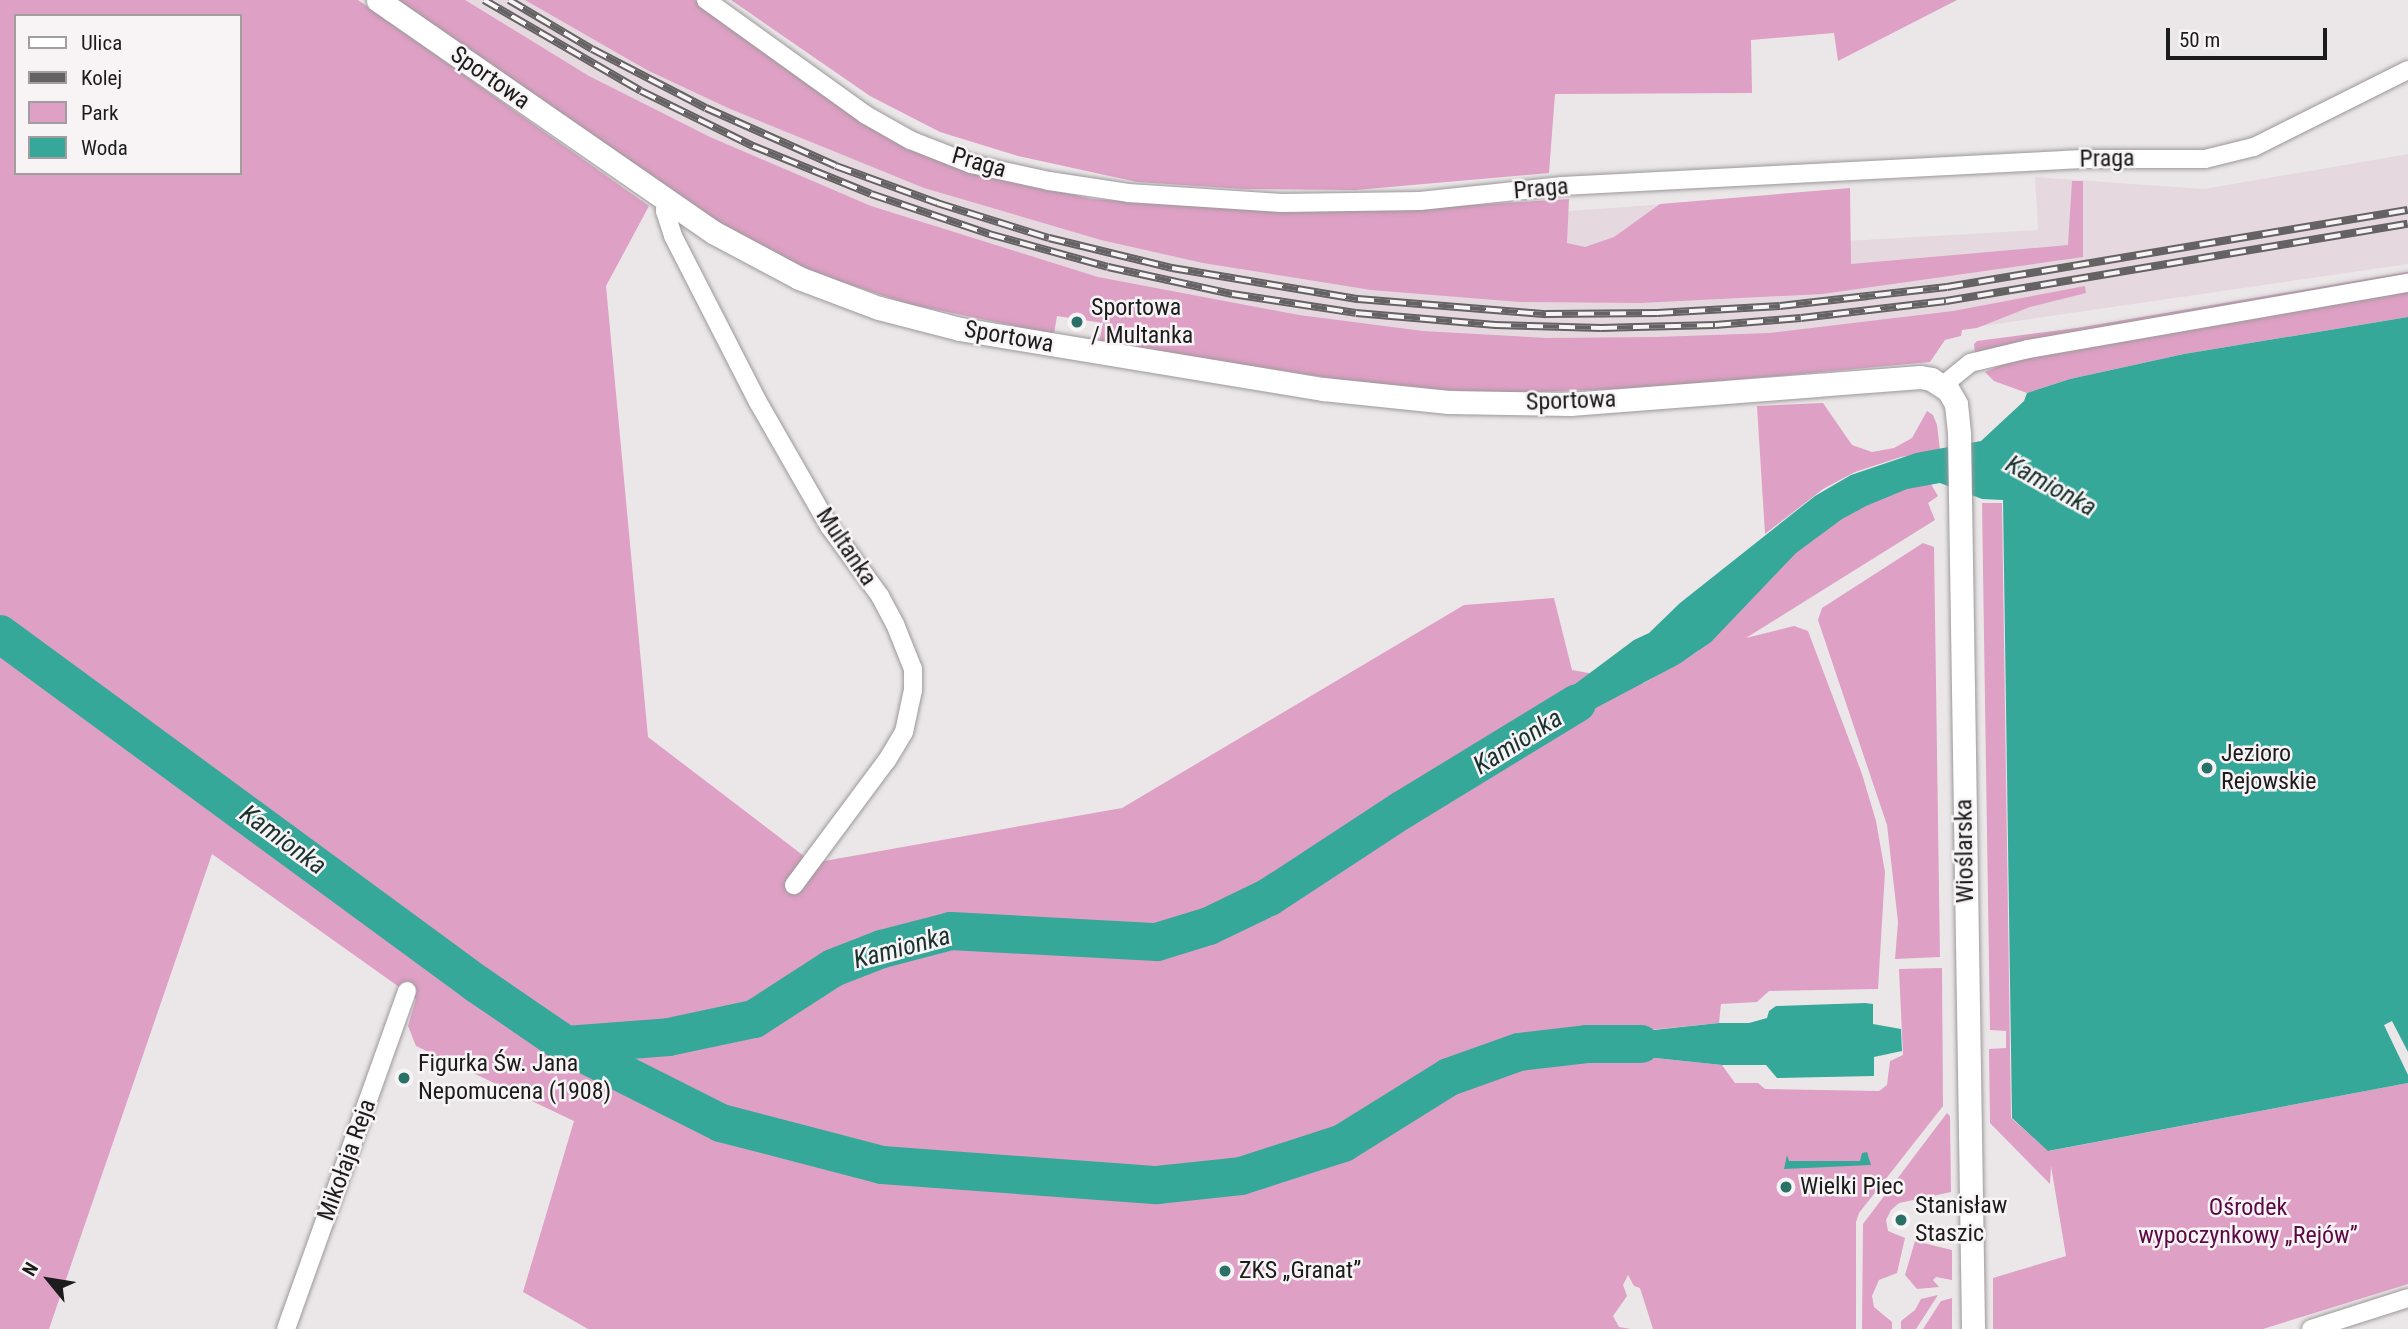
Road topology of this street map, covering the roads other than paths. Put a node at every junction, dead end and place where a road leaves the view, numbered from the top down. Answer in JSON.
{"nodes":[{"id":1,"x":378,"y":0,"type":"edge"},
{"id":2,"x":706,"y":0,"type":"edge"},
{"id":3,"x":2408,"y":70,"type":"edge"},
{"id":4,"x":666,"y":201,"type":"junction"},
{"id":5,"x":2408,"y":283,"type":"edge"},
{"id":6,"x":1939,"y":384,"type":"junction"},
{"id":7,"x":794,"y":885,"type":"dead end"},
{"id":8,"x":407,"y":991,"type":"dead end"},
{"id":9,"x":2408,"y":1298,"type":"edge"},
{"id":10,"x":286,"y":1329,"type":"edge"},
{"id":11,"x":1973,"y":1329,"type":"edge"},
{"id":12,"x":2311,"y":1329,"type":"edge"}],
"edges":[{"from":1,"to":4,"type":"street","name":"Sportowa"},
{"from":2,"to":3,"type":"street","name":"Praga"},
{"from":4,"to":6,"type":"street","name":"Sportowa"},
{"from":4,"to":7,"type":"street","name":"Multanka"},
{"from":5,"to":6,"type":"street"},
{"from":6,"to":11,"type":"street","name":"Wioślarska"},
{"from":8,"to":10,"type":"street","name":"Mikołaja Reja"},
{"from":9,"to":12,"type":"street"}]}
